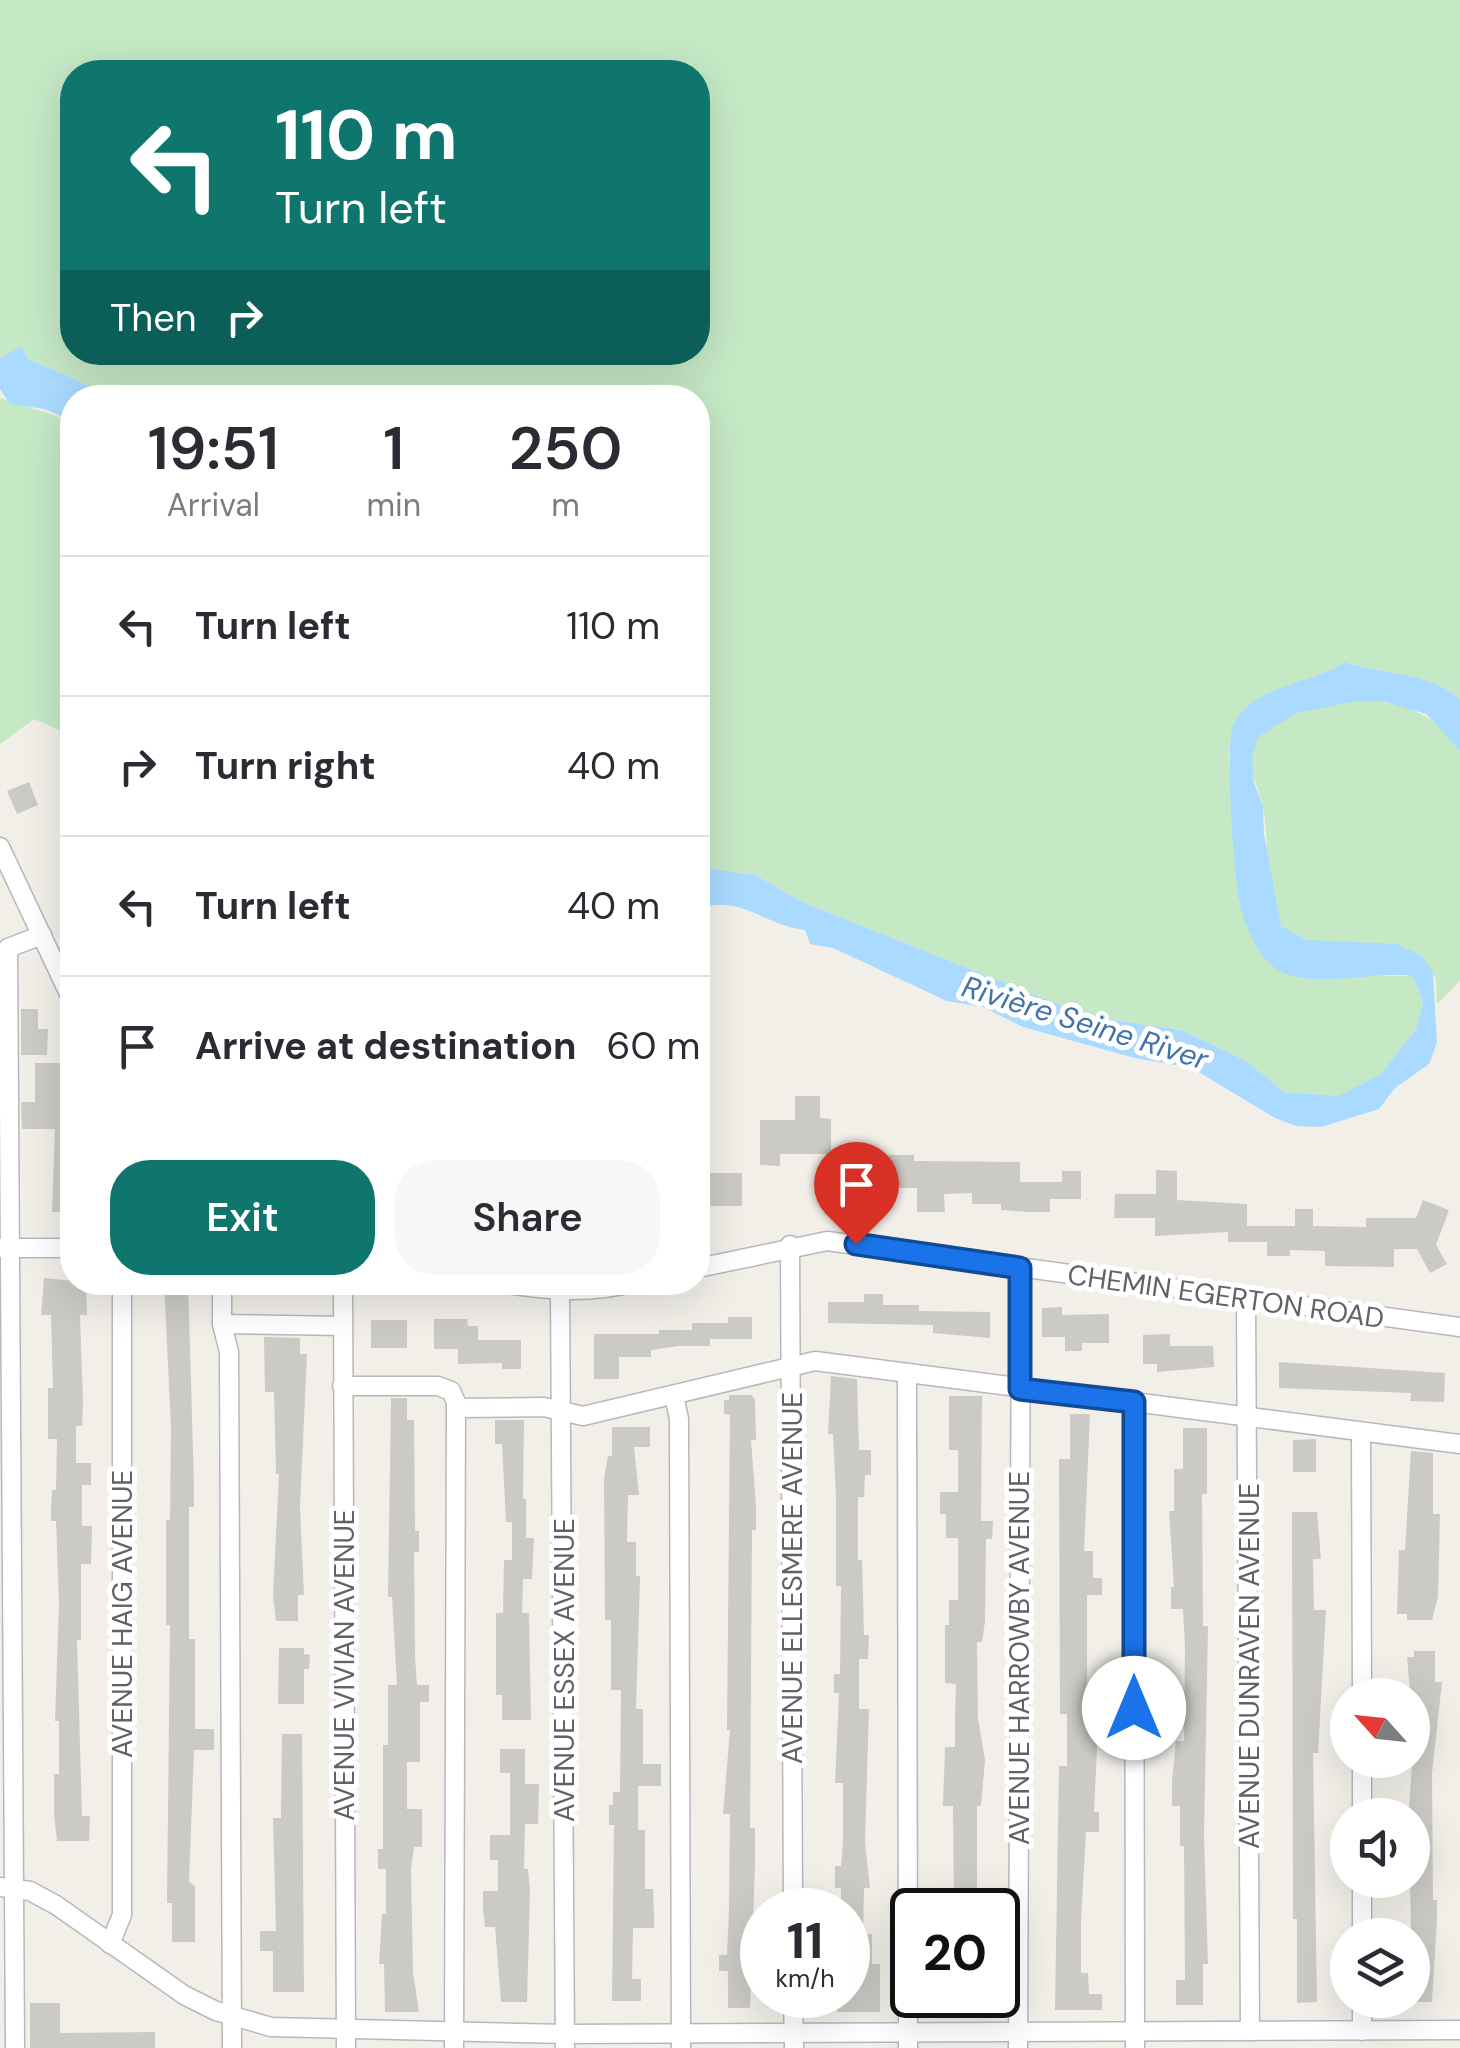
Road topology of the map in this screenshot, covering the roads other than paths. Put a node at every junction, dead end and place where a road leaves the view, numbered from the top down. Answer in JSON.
{"nodes":[{"id":1,"x":0,"y":847,"type":"edge"},
{"id":2,"x":42,"y":935,"type":"junction"},
{"id":3,"x":60,"y":974,"type":"edge"},
{"id":4,"x":790,"y":1245,"type":"junction"},
{"id":5,"x":4,"y":1248,"type":"edge"},
{"id":6,"x":60,"y":1248,"type":"edge"},
{"id":7,"x":710,"y":1265,"type":"edge"},
{"id":8,"x":1020,"y":1268,"type":"junction"},
{"id":9,"x":122,"y":1295,"type":"edge"},
{"id":10,"x":222,"y":1295,"type":"edge"},
{"id":11,"x":342,"y":1295,"type":"edge"},
{"id":12,"x":560,"y":1295,"type":"edge"},
{"id":13,"x":1246,"y":1300,"type":"junction"},
{"id":14,"x":222,"y":1324,"type":"junction"},
{"id":15,"x":342,"y":1326,"type":"junction"},
{"id":16,"x":1460,"y":1327,"type":"edge"},
{"id":17,"x":791,"y":1368,"type":"junction"},
{"id":18,"x":907,"y":1374,"type":"junction"},
{"id":19,"x":342,"y":1386,"type":"junction"},
{"id":20,"x":1020,"y":1389,"type":"junction"},
{"id":21,"x":674,"y":1395,"type":"junction"},
{"id":22,"x":1134,"y":1402,"type":"junction"},
{"id":23,"x":456,"y":1408,"type":"junction"},
{"id":24,"x":562,"y":1412,"type":"junction"},
{"id":25,"x":1249,"y":1418,"type":"junction"},
{"id":26,"x":1362,"y":1432,"type":"junction"},
{"id":27,"x":1460,"y":1444,"type":"edge"},
{"id":28,"x":1362,"y":1678,"type":"edge"},
{"id":29,"x":7,"y":1887,"type":"edge"},
{"id":30,"x":793,"y":1888,"type":"edge"},
{"id":31,"x":110,"y":1944,"type":"junction"},
{"id":32,"x":232,"y":2018,"type":"junction"},
{"id":33,"x":1362,"y":2018,"type":"edge"},
{"id":34,"x":1460,"y":2030,"type":"edge"},
{"id":35,"x":1250,"y":2031,"type":"junction"},
{"id":36,"x":1362,"y":2031,"type":"junction"},
{"id":37,"x":346,"y":2039,"type":"edge"},
{"id":38,"x":454,"y":2039,"type":"edge"},
{"id":39,"x":1018,"y":2039,"type":"edge"},
{"id":40,"x":908,"y":2040,"type":"edge"},
{"id":41,"x":1135,"y":2040,"type":"edge"},
{"id":42,"x":565,"y":2041,"type":"edge"},
{"id":43,"x":680,"y":2041,"type":"edge"},
{"id":44,"x":794,"y":2041,"type":"edge"},
{"id":45,"x":14,"y":2048,"type":"edge"},
{"id":46,"x":232,"y":2048,"type":"edge"}],
"edges":[{"from":1,"to":2,"type":"street"},
{"from":2,"to":3,"type":"street"},
{"from":2,"to":5,"type":"street"},
{"from":4,"to":7,"type":"street","name":"CHEMIN EGERTON ROAD"},
{"from":4,"to":8,"type":"street","name":"CHEMIN EGERTON ROAD"},
{"from":4,"to":17,"type":"street","name":"AVENUE ELLESMERE AVENUE"},
{"from":5,"to":6,"type":"street"},
{"from":5,"to":29,"type":"street"},
{"from":8,"to":13,"type":"street","name":"CHEMIN EGERTON ROAD"},
{"from":8,"to":20,"type":"street","name":"AVENUE HARROWBY AVENUE"},
{"from":9,"to":31,"type":"street","name":"AVENUE HAIG AVENUE"},
{"from":10,"to":14,"type":"street"},
{"from":11,"to":15,"type":"street","name":"AVENUE VIVIAN AVENUE"},
{"from":12,"to":24,"type":"street","name":"AVENUE ESSEX AVENUE"},
{"from":13,"to":16,"type":"street","name":"CHEMIN EGERTON ROAD"},
{"from":13,"to":25,"type":"street","name":"AVENUE DUNRAVEN AVENUE"},
{"from":14,"to":15,"type":"street"},
{"from":14,"to":32,"type":"street"},
{"from":15,"to":19,"type":"street","name":"AVENUE VIVIAN AVENUE"},
{"from":17,"to":18,"type":"street"},
{"from":17,"to":21,"type":"street"},
{"from":17,"to":30,"type":"street","name":"AVENUE ELLESMERE AVENUE"},
{"from":18,"to":20,"type":"street"},
{"from":18,"to":40,"type":"street"},
{"from":19,"to":23,"type":"street"},
{"from":19,"to":37,"type":"street","name":"AVENUE VIVIAN AVENUE"},
{"from":20,"to":22,"type":"street"},
{"from":20,"to":39,"type":"street","name":"AVENUE HARROWBY AVENUE"},
{"from":21,"to":24,"type":"street"},
{"from":21,"to":43,"type":"street"},
{"from":22,"to":25,"type":"street"},
{"from":22,"to":41,"type":"street"},
{"from":23,"to":24,"type":"street"},
{"from":23,"to":38,"type":"street"},
{"from":24,"to":42,"type":"street","name":"AVENUE ESSEX AVENUE"},
{"from":25,"to":26,"type":"street"},
{"from":25,"to":35,"type":"street","name":"AVENUE DUNRAVEN AVENUE"},
{"from":26,"to":27,"type":"street"},
{"from":26,"to":28,"type":"street"},
{"from":29,"to":31,"type":"street"},
{"from":29,"to":45,"type":"street"},
{"from":31,"to":32,"type":"street"},
{"from":32,"to":37,"type":"street"},
{"from":32,"to":46,"type":"street"},
{"from":33,"to":36,"type":"street"},
{"from":34,"to":36,"type":"street"},
{"from":35,"to":36,"type":"street"},
{"from":35,"to":41,"type":"street"},
{"from":37,"to":38,"type":"street"},
{"from":38,"to":42,"type":"street"},
{"from":39,"to":40,"type":"street"},
{"from":39,"to":41,"type":"street"},
{"from":40,"to":44,"type":"street"},
{"from":42,"to":43,"type":"street"},
{"from":43,"to":44,"type":"street"}]}
